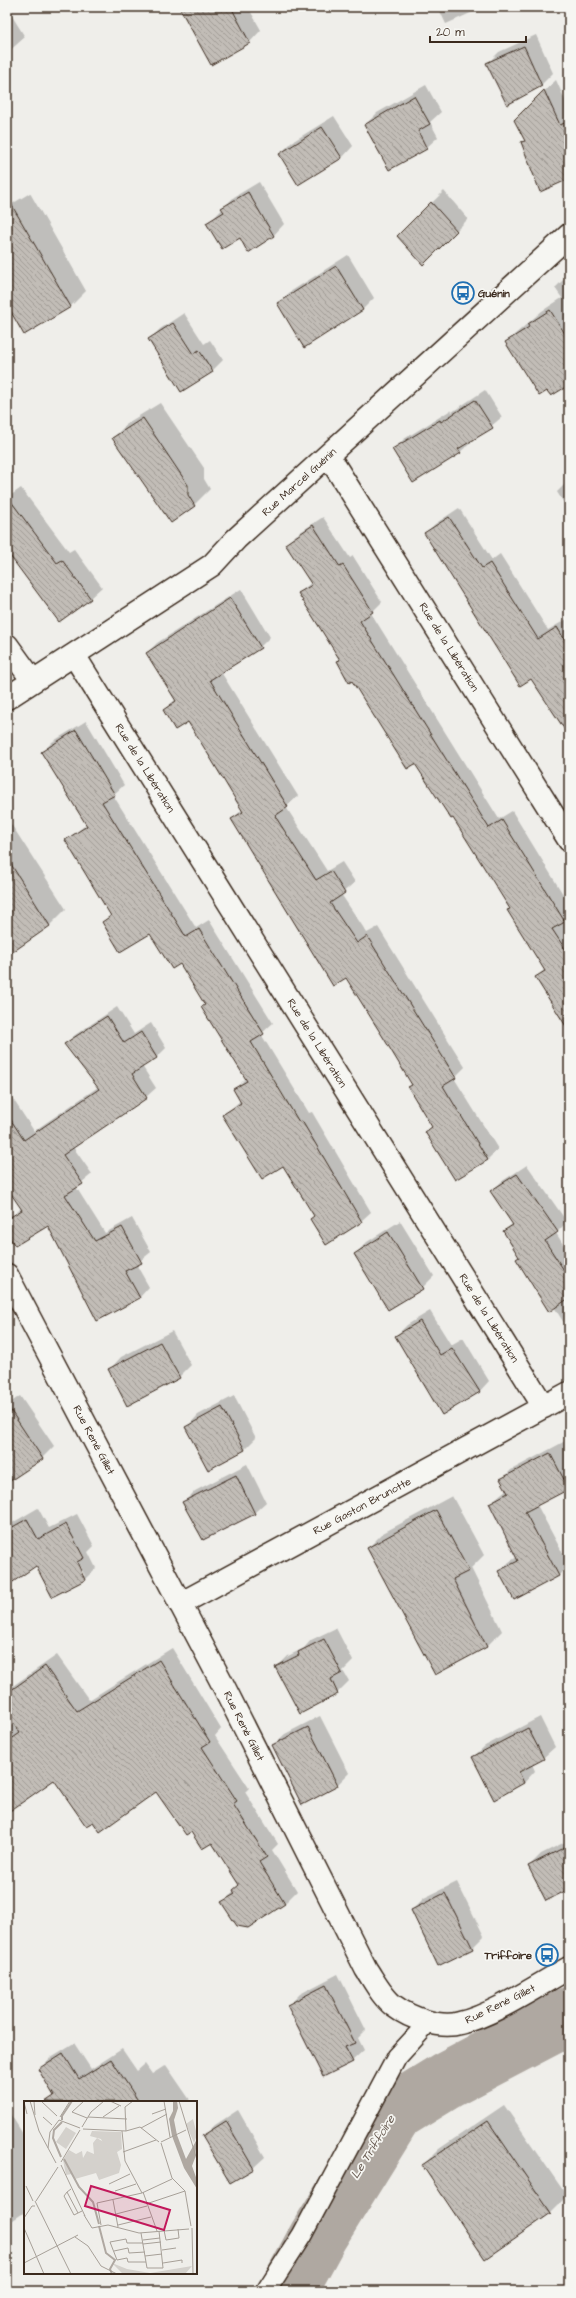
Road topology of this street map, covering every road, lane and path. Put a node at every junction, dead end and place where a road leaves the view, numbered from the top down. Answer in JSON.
{"nodes":[{"id":1,"x":569,"y":235,"type":"edge"},
{"id":2,"x":328,"y":455,"type":"junction"},
{"id":3,"x":7,"y":645,"type":"edge"},
{"id":4,"x":74,"y":655,"type":"junction"},
{"id":5,"x":33,"y":681,"type":"junction"},
{"id":6,"x":7,"y":698,"type":"edge"},
{"id":7,"x":569,"y":840,"type":"edge"},
{"id":8,"x":7,"y":1275,"type":"edge"},
{"id":9,"x":569,"y":1393,"type":"edge"},
{"id":10,"x":544,"y":1407,"type":"junction"},
{"id":11,"x":180,"y":1604,"type":"junction"},
{"id":12,"x":569,"y":1968,"type":"edge"},
{"id":13,"x":429,"y":2022,"type":"junction"},
{"id":14,"x":266,"y":2291,"type":"edge"}],
"edges":[{"from":1,"to":2,"type":"street","name":"Rue Marcel Guénin"},
{"from":2,"to":4,"type":"street","name":"Rue Marcel Guénin"},
{"from":2,"to":7,"type":"street","name":"Rue de la Libération"},
{"from":3,"to":5,"type":"street"},
{"from":4,"to":5,"type":"street","name":"Rue Marcel Guénin"},
{"from":4,"to":10,"type":"street","name":"Rue de la Libération"},
{"from":5,"to":6,"type":"street","name":"Rue Marcel Guénin"},
{"from":8,"to":11,"type":"street","name":"Rue René Gillet"},
{"from":9,"to":10,"type":"street"},
{"from":10,"to":11,"type":"street","name":"Rue Gaston Brunotte"},
{"from":11,"to":13,"type":"street","name":"Rue René Gillet"},
{"from":12,"to":13,"type":"street","name":"Rue René Gillet"},
{"from":13,"to":14,"type":"lane"}]}
